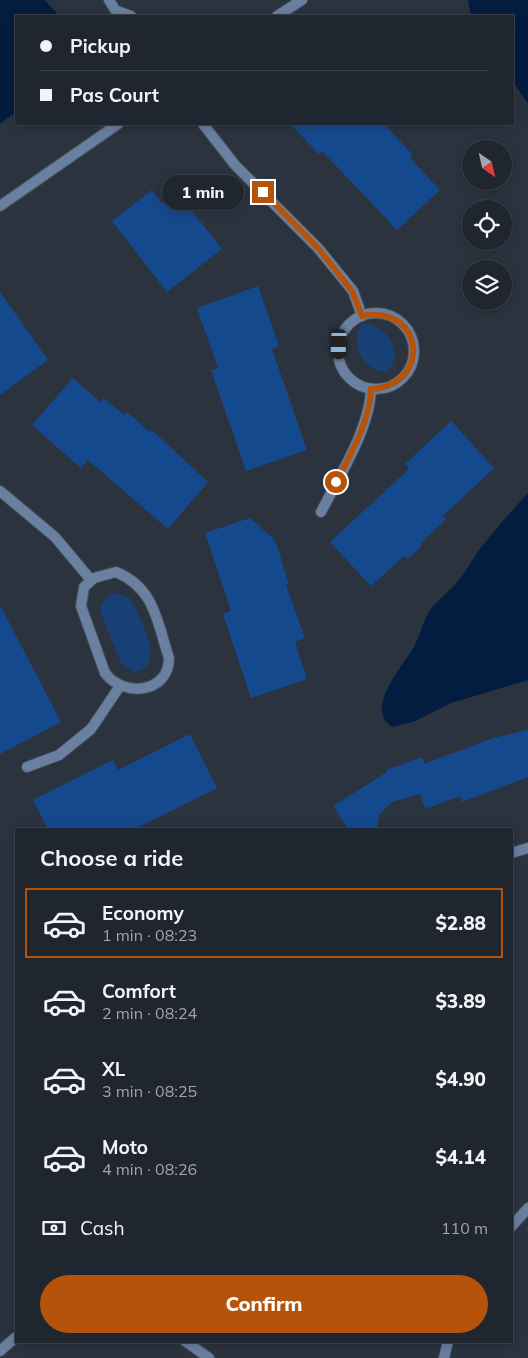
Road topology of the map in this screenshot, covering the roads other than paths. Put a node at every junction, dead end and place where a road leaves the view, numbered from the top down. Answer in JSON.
{"nodes":[{"id":1,"x":109,"y":0,"type":"edge"},
{"id":2,"x":302,"y":0,"type":"edge"},
{"id":3,"x":118,"y":13,"type":"edge"},
{"id":4,"x":279,"y":15,"type":"edge"},
{"id":5,"x":117,"y":125,"type":"edge"},
{"id":6,"x":204,"y":125,"type":"edge"},
{"id":7,"x":0,"y":206,"type":"edge"},
{"id":8,"x":362,"y":316,"type":"junction"},
{"id":9,"x":371,"y":389,"type":"junction"},
{"id":10,"x":0,"y":491,"type":"edge"},
{"id":11,"x":321,"y":512,"type":"dead end"},
{"id":12,"x":91,"y":580,"type":"junction"},
{"id":13,"x":120,"y":686,"type":"junction"},
{"id":14,"x":27,"y":767,"type":"dead end"},
{"id":15,"x":528,"y":848,"type":"edge"},
{"id":16,"x":513,"y":852,"type":"edge"},
{"id":17,"x":528,"y":1208,"type":"edge"},
{"id":18,"x":513,"y":1224,"type":"edge"},
{"id":19,"x":15,"y":1338,"type":"edge"},
{"id":20,"x":188,"y":1343,"type":"edge"},
{"id":21,"x":448,"y":1343,"type":"edge"},
{"id":22,"x":0,"y":1351,"type":"edge"},
{"id":23,"x":209,"y":1358,"type":"edge"},
{"id":24,"x":444,"y":1358,"type":"edge"}],
"edges":[{"from":1,"to":3,"type":"street"},
{"from":2,"to":4,"type":"street"},
{"from":5,"to":7,"type":"street"},
{"from":6,"to":8,"type":"street"},
{"from":8,"to":9,"type":"street"},
{"from":8,"to":9,"type":"street"},
{"from":9,"to":11,"type":"street"},
{"from":10,"to":12,"type":"street"},
{"from":12,"to":13,"type":"street"},
{"from":12,"to":13,"type":"street"},
{"from":13,"to":14,"type":"street"},
{"from":15,"to":16,"type":"street"},
{"from":17,"to":18,"type":"street"},
{"from":19,"to":22,"type":"street"},
{"from":20,"to":23,"type":"street"},
{"from":21,"to":24,"type":"street"}]}
